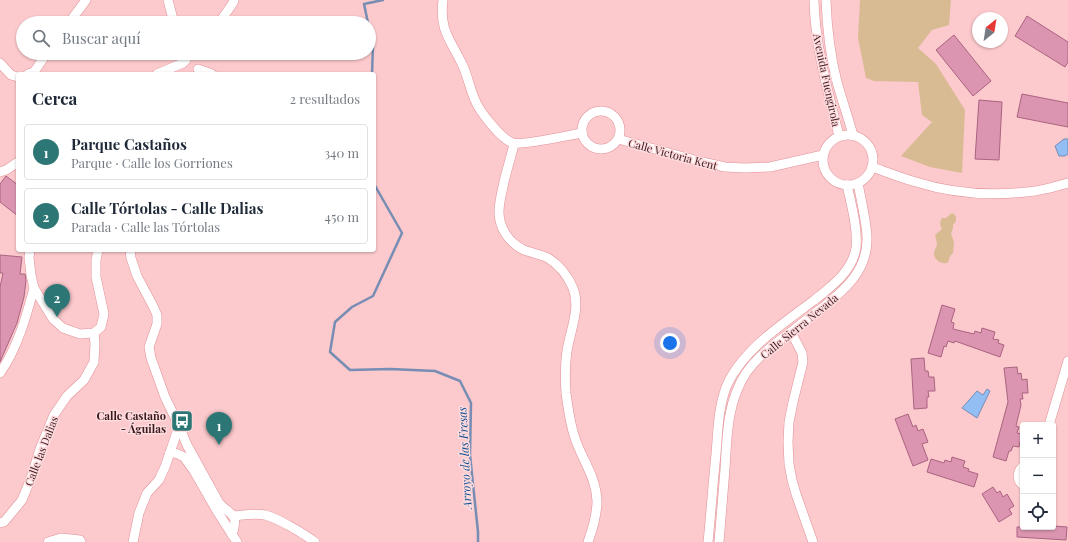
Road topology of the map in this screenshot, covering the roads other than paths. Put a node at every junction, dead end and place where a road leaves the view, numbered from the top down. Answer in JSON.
{"nodes":[{"id":1,"x":86,"y":0,"type":"edge"},
{"id":2,"x":168,"y":0,"type":"edge"},
{"id":3,"x":234,"y":0,"type":"edge"},
{"id":4,"x":443,"y":0,"type":"edge"},
{"id":5,"x":814,"y":0,"type":"edge"},
{"id":6,"x":826,"y":0,"type":"edge"},
{"id":7,"x":74,"y":16,"type":"edge"},
{"id":8,"x":172,"y":16,"type":"edge"},
{"id":9,"x":224,"y":16,"type":"edge"},
{"id":10,"x":42,"y":60,"type":"edge"},
{"id":11,"x":183,"y":60,"type":"edge"},
{"id":12,"x":0,"y":63,"type":"edge"},
{"id":13,"x":198,"y":69,"type":"dead end"},
{"id":14,"x":34,"y":72,"type":"edge"},
{"id":15,"x":162,"y":72,"type":"edge"},
{"id":16,"x":206,"y":72,"type":"edge"},
{"id":17,"x":16,"y":77,"type":"edge"},
{"id":18,"x":582,"y":133,"type":"junction"},
{"id":19,"x":853,"y":135,"type":"junction"},
{"id":20,"x":838,"y":136,"type":"junction"},
{"id":21,"x":618,"y":139,"type":"junction"},
{"id":22,"x":514,"y":144,"type":"junction"},
{"id":23,"x":823,"y":156,"type":"junction"},
{"id":24,"x":16,"y":163,"type":"edge"},
{"id":25,"x":872,"y":167,"type":"junction"},
{"id":26,"x":0,"y":172,"type":"edge"},
{"id":27,"x":858,"y":183,"type":"junction"},
{"id":28,"x":1068,"y":183,"type":"edge"},
{"id":29,"x":847,"y":185,"type":"junction"},
{"id":30,"x":30,"y":252,"type":"edge"},
{"id":31,"x":98,"y":252,"type":"edge"},
{"id":32,"x":130,"y":252,"type":"edge"},
{"id":33,"x":34,"y":288,"type":"junction"},
{"id":34,"x":790,"y":332,"type":"junction"},
{"id":35,"x":94,"y":333,"type":"junction"},
{"id":36,"x":1068,"y":361,"type":"edge"},
{"id":37,"x":0,"y":373,"type":"edge"},
{"id":38,"x":1050,"y":422,"type":"edge"},
{"id":39,"x":179,"y":426,"type":"junction"},
{"id":40,"x":170,"y":452,"type":"junction"},
{"id":41,"x":1020,"y":470,"type":"edge"},
{"id":42,"x":1020,"y":482,"type":"edge"},
{"id":43,"x":234,"y":516,"type":"junction"},
{"id":44,"x":0,"y":523,"type":"edge"},
{"id":45,"x":235,"y":538,"type":"edge"},
{"id":46,"x":48,"y":542,"type":"edge"},
{"id":47,"x":81,"y":542,"type":"edge"},
{"id":48,"x":133,"y":542,"type":"edge"},
{"id":49,"x":315,"y":542,"type":"edge"},
{"id":50,"x":588,"y":542,"type":"edge"},
{"id":51,"x":708,"y":542,"type":"edge"},
{"id":52,"x":719,"y":542,"type":"edge"},
{"id":53,"x":813,"y":542,"type":"edge"}],
"edges":[{"from":1,"to":7,"type":"street"},
{"from":2,"to":8,"type":"street"},
{"from":3,"to":9,"type":"street"},
{"from":4,"to":22,"type":"street"},
{"from":5,"to":20,"type":"street","name":"Avenida Fuengirola"},
{"from":6,"to":19,"type":"street","name":"Avenida Fuengirola"},
{"from":10,"to":14,"type":"street"},
{"from":11,"to":15,"type":"street"},
{"from":12,"to":17,"type":"street"},
{"from":13,"to":16,"type":"street"},
{"from":18,"to":21,"type":"street","name":"Calle Victoria Kent"},
{"from":18,"to":21,"type":"street","name":"Calle Victoria Kent"},
{"from":18,"to":22,"type":"street"},
{"from":19,"to":20,"type":"street"},
{"from":19,"to":25,"type":"street"},
{"from":20,"to":23,"type":"street"},
{"from":21,"to":23,"type":"street","name":"Calle Victoria Kent"},
{"from":22,"to":50,"type":"street"},
{"from":23,"to":29,"type":"street"},
{"from":24,"to":26,"type":"street"},
{"from":25,"to":27,"type":"street"},
{"from":25,"to":28,"type":"street"},
{"from":27,"to":29,"type":"street"},
{"from":27,"to":34,"type":"street","name":"Calle Sierra Nevada"},
{"from":29,"to":51,"type":"street","name":"Calle Sierra Nevada"},
{"from":30,"to":33,"type":"street"},
{"from":31,"to":35,"type":"street"},
{"from":32,"to":39,"type":"street"},
{"from":33,"to":35,"type":"street"},
{"from":33,"to":37,"type":"street"},
{"from":34,"to":52,"type":"street","name":"Calle Sierra Nevada"},
{"from":34,"to":53,"type":"street"},
{"from":35,"to":44,"type":"street","name":"Calle las Dalias"},
{"from":36,"to":38,"type":"street"},
{"from":39,"to":40,"type":"street"},
{"from":39,"to":43,"type":"street"},
{"from":40,"to":45,"type":"street"},
{"from":40,"to":48,"type":"street"},
{"from":41,"to":42,"type":"street"},
{"from":43,"to":45,"type":"street"},
{"from":43,"to":49,"type":"street"},
{"from":46,"to":47,"type":"street"}]}
